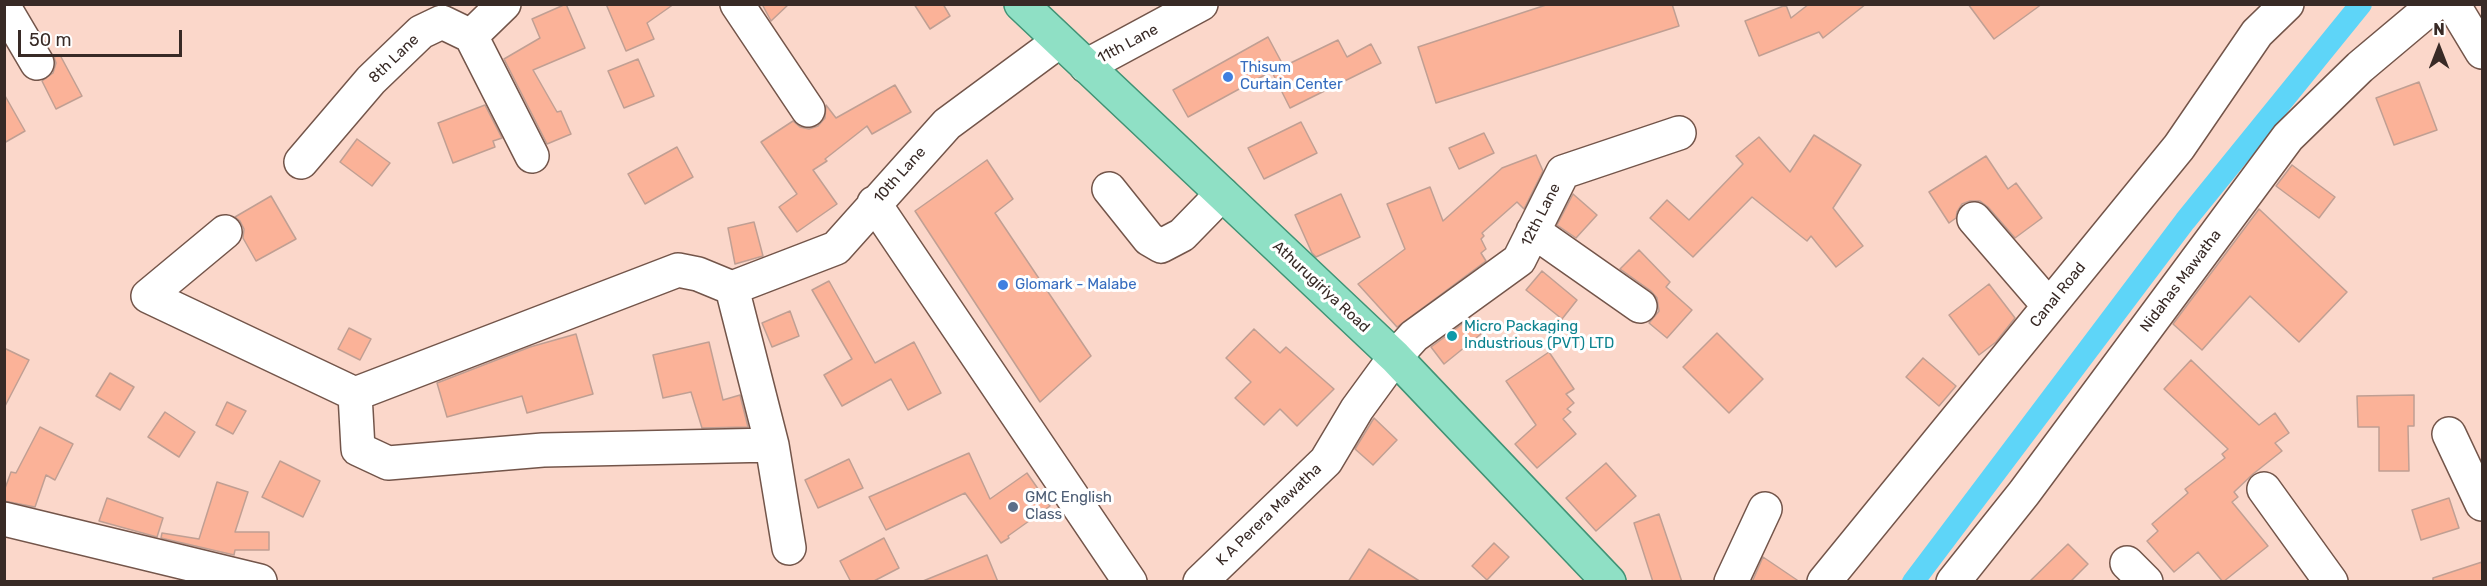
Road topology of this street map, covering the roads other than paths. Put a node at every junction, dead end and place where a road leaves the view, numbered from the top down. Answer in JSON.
{"nodes":[{"id":1,"x":504,"y":4,"type":"edge"},
{"id":2,"x":737,"y":4,"type":"edge"},
{"id":3,"x":1021,"y":4,"type":"edge"},
{"id":4,"x":1201,"y":4,"type":"edge"},
{"id":5,"x":2287,"y":4,"type":"edge"},
{"id":6,"x":2435,"y":4,"type":"edge"},
{"id":7,"x":2453,"y":4,"type":"edge"},
{"id":8,"x":4,"y":7,"type":"edge"},
{"id":9,"x":471,"y":36,"type":"junction"},
{"id":10,"x":1058,"y":42,"type":"junction"},
{"id":11,"x":2482,"y":52,"type":"edge"},
{"id":12,"x":37,"y":63,"type":"dead end"},
{"id":13,"x":1086,"y":66,"type":"junction"},
{"id":14,"x":808,"y":111,"type":"dead end"},
{"id":15,"x":1679,"y":133,"type":"dead end"},
{"id":16,"x":532,"y":156,"type":"dead end"},
{"id":17,"x":300,"y":162,"type":"dead end"},
{"id":18,"x":1109,"y":189,"type":"dead end"},
{"id":19,"x":1222,"y":194,"type":"junction"},
{"id":20,"x":874,"y":203,"type":"junction"},
{"id":21,"x":1974,"y":219,"type":"dead end"},
{"id":22,"x":1533,"y":231,"type":"junction"},
{"id":23,"x":225,"y":232,"type":"dead end"},
{"id":24,"x":732,"y":288,"type":"junction"},
{"id":25,"x":1640,"y":306,"type":"dead end"},
{"id":26,"x":2049,"y":306,"type":"junction"},
{"id":27,"x":1395,"y":357,"type":"junction"},
{"id":28,"x":355,"y":394,"type":"junction"},
{"id":29,"x":2448,"y":434,"type":"dead end"},
{"id":30,"x":772,"y":445,"type":"junction"},
{"id":31,"x":2264,"y":489,"type":"dead end"},
{"id":32,"x":2482,"y":504,"type":"edge"},
{"id":33,"x":1764,"y":508,"type":"dead end"},
{"id":34,"x":4,"y":519,"type":"edge"},
{"id":35,"x":789,"y":548,"type":"dead end"},
{"id":36,"x":260,"y":581,"type":"edge"},
{"id":37,"x":1130,"y":582,"type":"edge"},
{"id":38,"x":1200,"y":582,"type":"edge"},
{"id":39,"x":1609,"y":582,"type":"edge"},
{"id":40,"x":1731,"y":582,"type":"edge"},
{"id":41,"x":1824,"y":582,"type":"edge"},
{"id":42,"x":1953,"y":582,"type":"edge"},
{"id":43,"x":2331,"y":582,"type":"edge"}],
"edges":[{"from":1,"to":9,"type":"street"},
{"from":2,"to":14,"type":"street"},
{"from":3,"to":10,"type":"main road","name":"Athurugiriya Road"},
{"from":4,"to":13,"type":"street","name":"11th Lane"},
{"from":5,"to":26,"type":"street","name":"Canal Road"},
{"from":6,"to":42,"type":"street","name":"Nidahas Mawatha"},
{"from":7,"to":11,"type":"street"},
{"from":8,"to":12,"type":"street"},
{"from":9,"to":16,"type":"street"},
{"from":9,"to":17,"type":"street","name":"8th Lane"},
{"from":10,"to":13,"type":"main road","name":"Athurugiriya Road"},
{"from":10,"to":20,"type":"street","name":"10th Lane"},
{"from":13,"to":19,"type":"main road","name":"Athurugiriya Road"},
{"from":15,"to":22,"type":"street","name":"12th Lane"},
{"from":18,"to":19,"type":"street"},
{"from":19,"to":27,"type":"main road","name":"Athurugiriya Road"},
{"from":20,"to":24,"type":"street","name":"10th Lane"},
{"from":20,"to":37,"type":"street"},
{"from":21,"to":26,"type":"street"},
{"from":22,"to":25,"type":"street"},
{"from":22,"to":27,"type":"street","name":"12th Lane"},
{"from":23,"to":28,"type":"street"},
{"from":24,"to":28,"type":"street"},
{"from":24,"to":30,"type":"street"},
{"from":26,"to":41,"type":"street","name":"Canal Road"},
{"from":27,"to":38,"type":"street","name":"K A Perera Mawatha"},
{"from":27,"to":39,"type":"main road","name":"Athurugiriya Road"},
{"from":28,"to":30,"type":"street"},
{"from":29,"to":32,"type":"street"},
{"from":30,"to":35,"type":"street"},
{"from":31,"to":43,"type":"street"},
{"from":33,"to":40,"type":"street"},
{"from":34,"to":36,"type":"street"}]}
